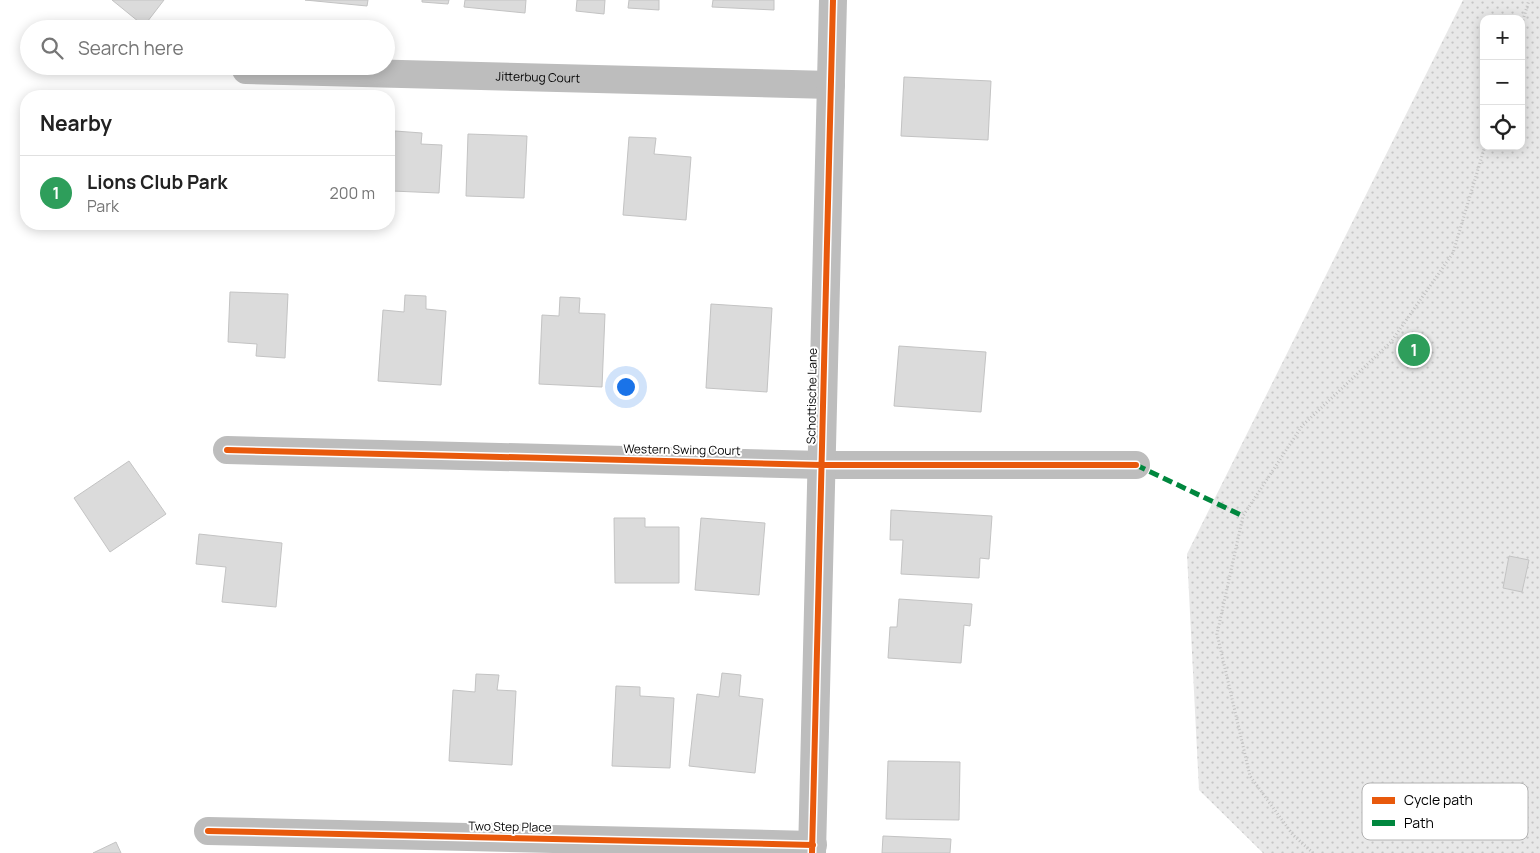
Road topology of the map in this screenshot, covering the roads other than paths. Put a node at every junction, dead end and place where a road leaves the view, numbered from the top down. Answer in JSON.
{"nodes":[{"id":1,"x":833,"y":0,"type":"edge"},
{"id":2,"x":395,"y":74,"type":"edge"},
{"id":3,"x":831,"y":85,"type":"junction"},
{"id":4,"x":227,"y":450,"type":"dead end"},
{"id":5,"x":822,"y":465,"type":"junction"},
{"id":6,"x":1136,"y":465,"type":"dead end"},
{"id":7,"x":208,"y":831,"type":"dead end"},
{"id":8,"x":813,"y":849,"type":"edge"}],
"edges":[{"from":1,"to":3,"type":"street","name":"Schottische Lane"},
{"from":2,"to":3,"type":"street","name":"Jitterbug Court"},
{"from":3,"to":5,"type":"street","name":"Schottische Lane"},
{"from":4,"to":5,"type":"street","name":"Western Swing Court"},
{"from":5,"to":6,"type":"street","name":"Western Swing Court"},
{"from":5,"to":8,"type":"street","name":"Schottische Lane"},
{"from":7,"to":8,"type":"street","name":"Two Step Place"}]}
